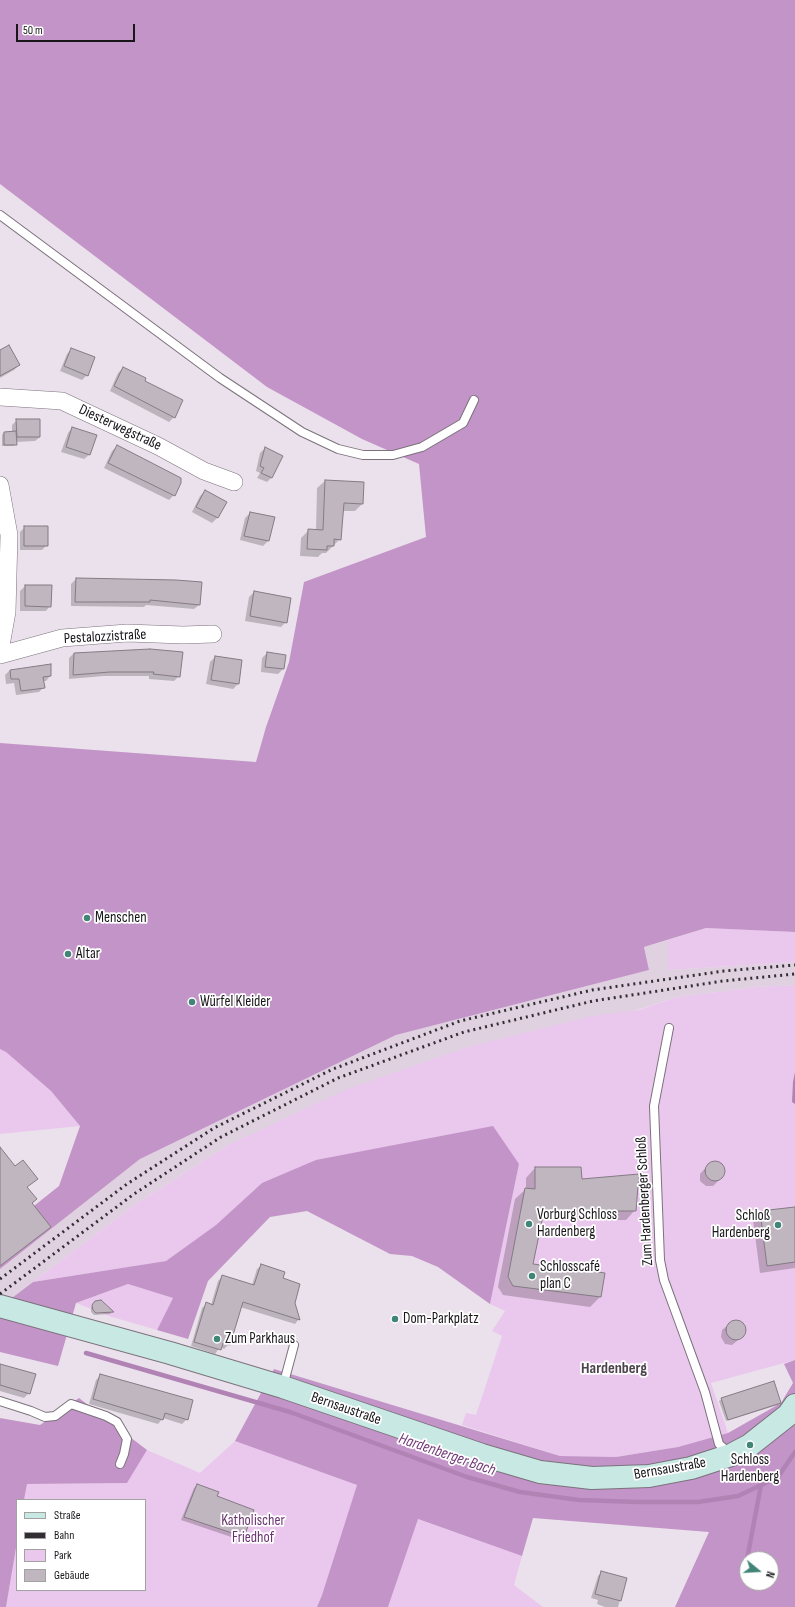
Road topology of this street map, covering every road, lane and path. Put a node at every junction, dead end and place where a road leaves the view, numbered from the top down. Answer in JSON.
{"nodes":[{"id":1,"x":0,"y":215,"type":"edge"},
{"id":2,"x":0,"y":397,"type":"edge"},
{"id":3,"x":474,"y":400,"type":"dead end"},
{"id":4,"x":234,"y":482,"type":"dead end"},
{"id":5,"x":0,"y":485,"type":"edge"},
{"id":6,"x":213,"y":634,"type":"dead end"},
{"id":7,"x":0,"y":651,"type":"edge"},
{"id":8,"x":0,"y":655,"type":"edge"},
{"id":9,"x":669,"y":1028,"type":"dead end"},
{"id":10,"x":0,"y":1306,"type":"edge"},
{"id":11,"x":294,"y":1345,"type":"dead end"},
{"id":12,"x":283,"y":1387,"type":"junction"},
{"id":13,"x":0,"y":1401,"type":"edge"},
{"id":14,"x":795,"y":1405,"type":"edge"},
{"id":15,"x":731,"y":1456,"type":"junction"},
{"id":16,"x":120,"y":1464,"type":"dead end"}],
"edges":[{"from":1,"to":3,"type":"lane"},
{"from":2,"to":4,"type":"street","name":"Diesterwegstraße"},
{"from":5,"to":7,"type":"street"},
{"from":6,"to":8,"type":"street","name":"Pestalozzistraße"},
{"from":9,"to":15,"type":"lane","name":"Zum Hardenberger Schloß"},
{"from":10,"to":12,"type":"main road","name":"Bernsaustraße"},
{"from":11,"to":12,"type":"lane"},
{"from":12,"to":15,"type":"main road","name":"Bernsaustraße"},
{"from":13,"to":16,"type":"lane"},
{"from":14,"to":15,"type":"main road","name":"Bernsaustraße"}]}
